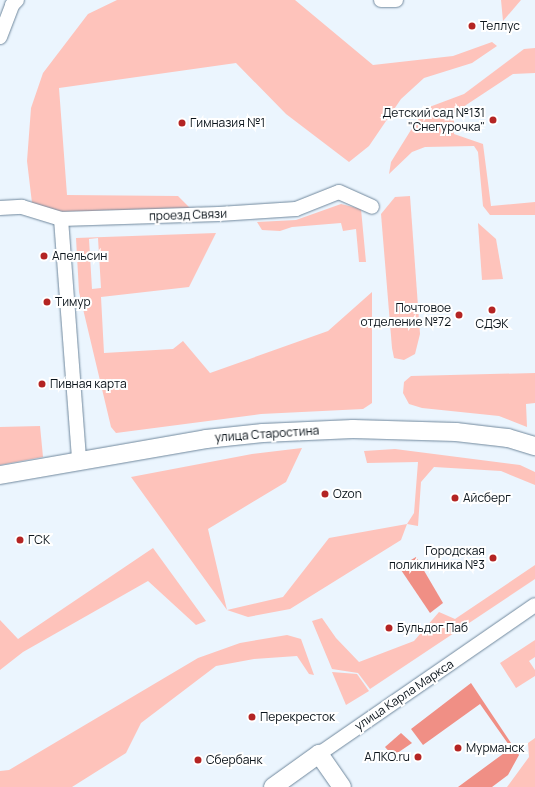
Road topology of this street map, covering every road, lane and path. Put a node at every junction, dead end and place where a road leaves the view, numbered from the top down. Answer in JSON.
{"nodes":[{"id":1,"x":17,"y":0,"type":"edge"},
{"id":2,"x":381,"y":0,"type":"edge"},
{"id":3,"x":396,"y":0,"type":"edge"},
{"id":4,"x":0,"y":37,"type":"edge"},
{"id":5,"x":372,"y":206,"type":"dead end"},
{"id":6,"x":0,"y":208,"type":"edge"},
{"id":7,"x":61,"y":219,"type":"junction"},
{"id":8,"x":535,"y":446,"type":"edge"},
{"id":9,"x":79,"y":460,"type":"junction"},
{"id":10,"x":0,"y":474,"type":"edge"},
{"id":11,"x":535,"y":605,"type":"edge"},
{"id":12,"x":319,"y":754,"type":"junction"},
{"id":13,"x":273,"y":787,"type":"edge"},
{"id":14,"x":342,"y":787,"type":"edge"}],
"edges":[{"from":1,"to":4,"type":"street"},
{"from":2,"to":3,"type":"street"},
{"from":5,"to":7,"type":"street","name":"проезд Связи"},
{"from":6,"to":7,"type":"street","name":"проезд Связи"},
{"from":7,"to":9,"type":"street"},
{"from":8,"to":9,"type":"main road","name":"улица Старостина"},
{"from":9,"to":10,"type":"main road","name":"улица Старостина"},
{"from":11,"to":12,"type":"street","name":"улица Карла Маркса"},
{"from":12,"to":13,"type":"main road","name":"улица Карла Маркса"},
{"from":12,"to":14,"type":"main road"}]}
